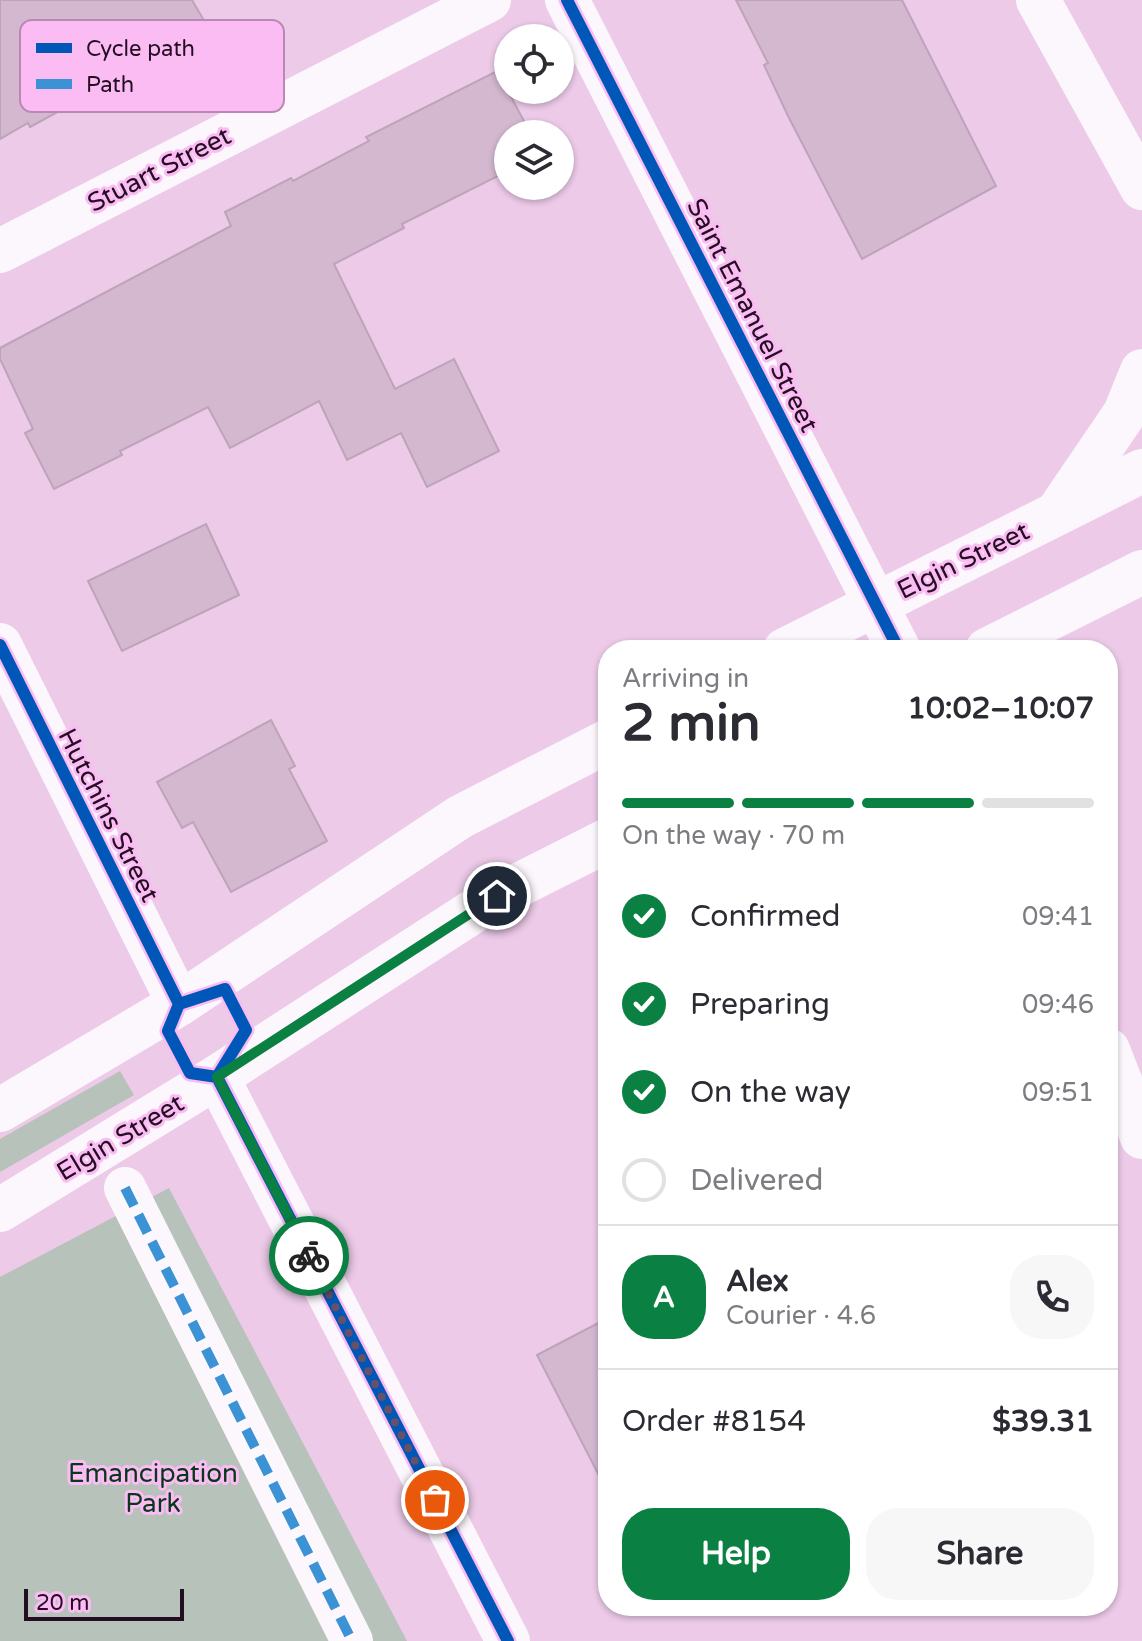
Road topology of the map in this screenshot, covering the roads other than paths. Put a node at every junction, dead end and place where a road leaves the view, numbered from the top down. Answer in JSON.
{"nodes":[{"id":1,"x":489,"y":0,"type":"edge"},
{"id":2,"x":567,"y":0,"type":"edge"},
{"id":3,"x":1038,"y":0,"type":"edge"},
{"id":4,"x":284,"y":105,"type":"edge"},
{"id":5,"x":271,"y":112,"type":"edge"},
{"id":6,"x":1142,"y":188,"type":"edge"},
{"id":7,"x":0,"y":251,"type":"edge"},
{"id":8,"x":1142,"y":371,"type":"edge"},
{"id":9,"x":1142,"y":471,"type":"edge"},
{"id":10,"x":1057,"y":513,"type":"junction"},
{"id":11,"x":1142,"y":572,"type":"edge"},
{"id":12,"x":875,"y":604,"type":"junction"},
{"id":13,"x":805,"y":640,"type":"edge"},
{"id":14,"x":894,"y":640,"type":"edge"},
{"id":15,"x":1007,"y":640,"type":"edge"},
{"id":16,"x":0,"y":645,"type":"edge"},
{"id":17,"x":598,"y":746,"type":"edge"},
{"id":18,"x":598,"y":845,"type":"edge"},
{"id":19,"x":179,"y":1004,"type":"junction"},
{"id":20,"x":1118,"y":1076,"type":"edge"},
{"id":21,"x":217,"y":1077,"type":"junction"},
{"id":22,"x":0,"y":1110,"type":"edge"},
{"id":23,"x":1142,"y":1137,"type":"edge"},
{"id":24,"x":125,"y":1188,"type":"dead end"},
{"id":25,"x":0,"y":1210,"type":"edge"},
{"id":26,"x":352,"y":1641,"type":"edge"},
{"id":27,"x":508,"y":1641,"type":"edge"}],
"edges":[{"from":1,"to":4,"type":"main road","name":"Stuart Street"},
{"from":2,"to":12,"type":"main road","name":"Saint Emanuel Street"},
{"from":3,"to":6,"type":"main road"},
{"from":5,"to":7,"type":"main road","name":"Stuart Street"},
{"from":8,"to":10,"type":"main road"},
{"from":9,"to":10,"type":"main road","name":"Elgin Street"},
{"from":10,"to":12,"type":"main road","name":"Elgin Street"},
{"from":11,"to":15,"type":"main road"},
{"from":12,"to":13,"type":"main road","name":"Elgin Street"},
{"from":12,"to":14,"type":"main road","name":"Saint Emanuel Street"},
{"from":16,"to":19,"type":"main road","name":"Hutchins Street"},
{"from":17,"to":19,"type":"main road"},
{"from":18,"to":21,"type":"main road","name":"Elgin Street"},
{"from":19,"to":22,"type":"main road"},
{"from":20,"to":23,"type":"main road"},
{"from":21,"to":25,"type":"main road","name":"Elgin Street"},
{"from":21,"to":27,"type":"main road"},
{"from":24,"to":26,"type":"street"}]}
